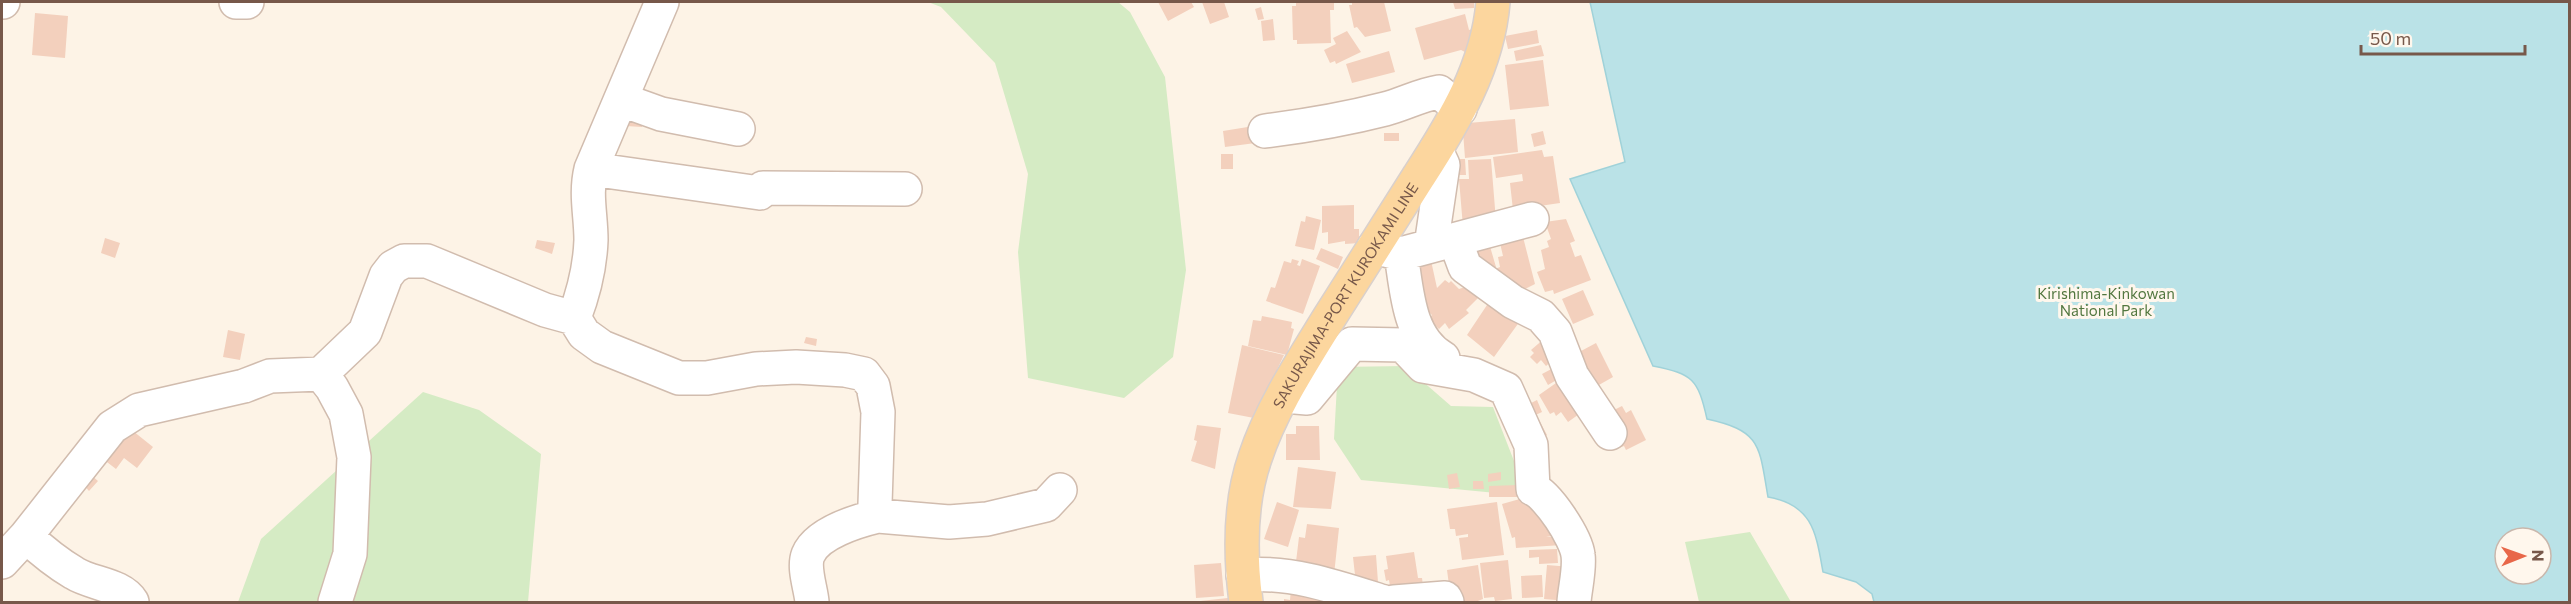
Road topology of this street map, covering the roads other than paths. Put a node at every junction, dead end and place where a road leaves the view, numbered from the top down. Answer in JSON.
{"nodes":[{"id":1,"x":236,"y":2,"type":"edge"},
{"id":2,"x":247,"y":2,"type":"edge"},
{"id":3,"x":662,"y":2,"type":"edge"},
{"id":4,"x":1493,"y":2,"type":"edge"},
{"id":5,"x":622,"y":100,"type":"junction"},
{"id":6,"x":1460,"y":109,"type":"junction"},
{"id":7,"x":738,"y":129,"type":"dead end"},
{"id":8,"x":1265,"y":131,"type":"dead end"},
{"id":9,"x":1436,"y":150,"type":"junction"},
{"id":10,"x":591,"y":169,"type":"junction"},
{"id":11,"x":905,"y":189,"type":"dead end"},
{"id":12,"x":1532,"y":219,"type":"dead end"},
{"id":13,"x":1415,"y":247,"type":"junction"},
{"id":14,"x":574,"y":318,"type":"junction"},
{"id":15,"x":321,"y":374,"type":"junction"},
{"id":16,"x":1472,"y":379,"type":"junction"},
{"id":17,"x":1284,"y":396,"type":"junction"},
{"id":18,"x":1610,"y":434,"type":"dead end"},
{"id":19,"x":1060,"y":490,"type":"dead end"},
{"id":20,"x":878,"y":516,"type":"junction"},
{"id":21,"x":26,"y":536,"type":"junction"},
{"id":22,"x":2,"y":562,"type":"edge"},
{"id":23,"x":1245,"y":589,"type":"edge"},
{"id":24,"x":132,"y":603,"type":"edge"},
{"id":25,"x":334,"y":603,"type":"edge"},
{"id":26,"x":812,"y":603,"type":"edge"},
{"id":27,"x":1384,"y":603,"type":"edge"},
{"id":28,"x":1394,"y":603,"type":"edge"},
{"id":29,"x":1447,"y":603,"type":"edge"},
{"id":30,"x":1574,"y":603,"type":"edge"}],
"edges":[{"from":1,"to":2,"type":"street"},
{"from":3,"to":5,"type":"street"},
{"from":4,"to":6,"type":"main road","name":"SAKURAJIMA-PORT KUROKAMI LINE"},
{"from":5,"to":7,"type":"street"},
{"from":5,"to":10,"type":"street"},
{"from":6,"to":8,"type":"street"},
{"from":6,"to":9,"type":"main road","name":"SAKURAJIMA-PORT KUROKAMI LINE"},
{"from":9,"to":13,"type":"main road","name":"SAKURAJIMA-PORT KUROKAMI LINE"},
{"from":9,"to":13,"type":"street"},
{"from":10,"to":11,"type":"street"},
{"from":10,"to":14,"type":"street"},
{"from":12,"to":13,"type":"street"},
{"from":13,"to":16,"type":"street"},
{"from":13,"to":17,"type":"main road","name":"SAKURAJIMA-PORT KUROKAMI LINE"},
{"from":13,"to":18,"type":"street"},
{"from":14,"to":15,"type":"street"},
{"from":14,"to":20,"type":"street"},
{"from":15,"to":21,"type":"street"},
{"from":15,"to":25,"type":"street"},
{"from":16,"to":17,"type":"street"},
{"from":16,"to":30,"type":"street"},
{"from":17,"to":23,"type":"main road","name":"SAKURAJIMA-PORT KUROKAMI LINE"},
{"from":19,"to":20,"type":"street"},
{"from":20,"to":26,"type":"street"},
{"from":21,"to":22,"type":"street"},
{"from":21,"to":24,"type":"street"},
{"from":23,"to":27,"type":"street"},
{"from":28,"to":29,"type":"street"}]}
